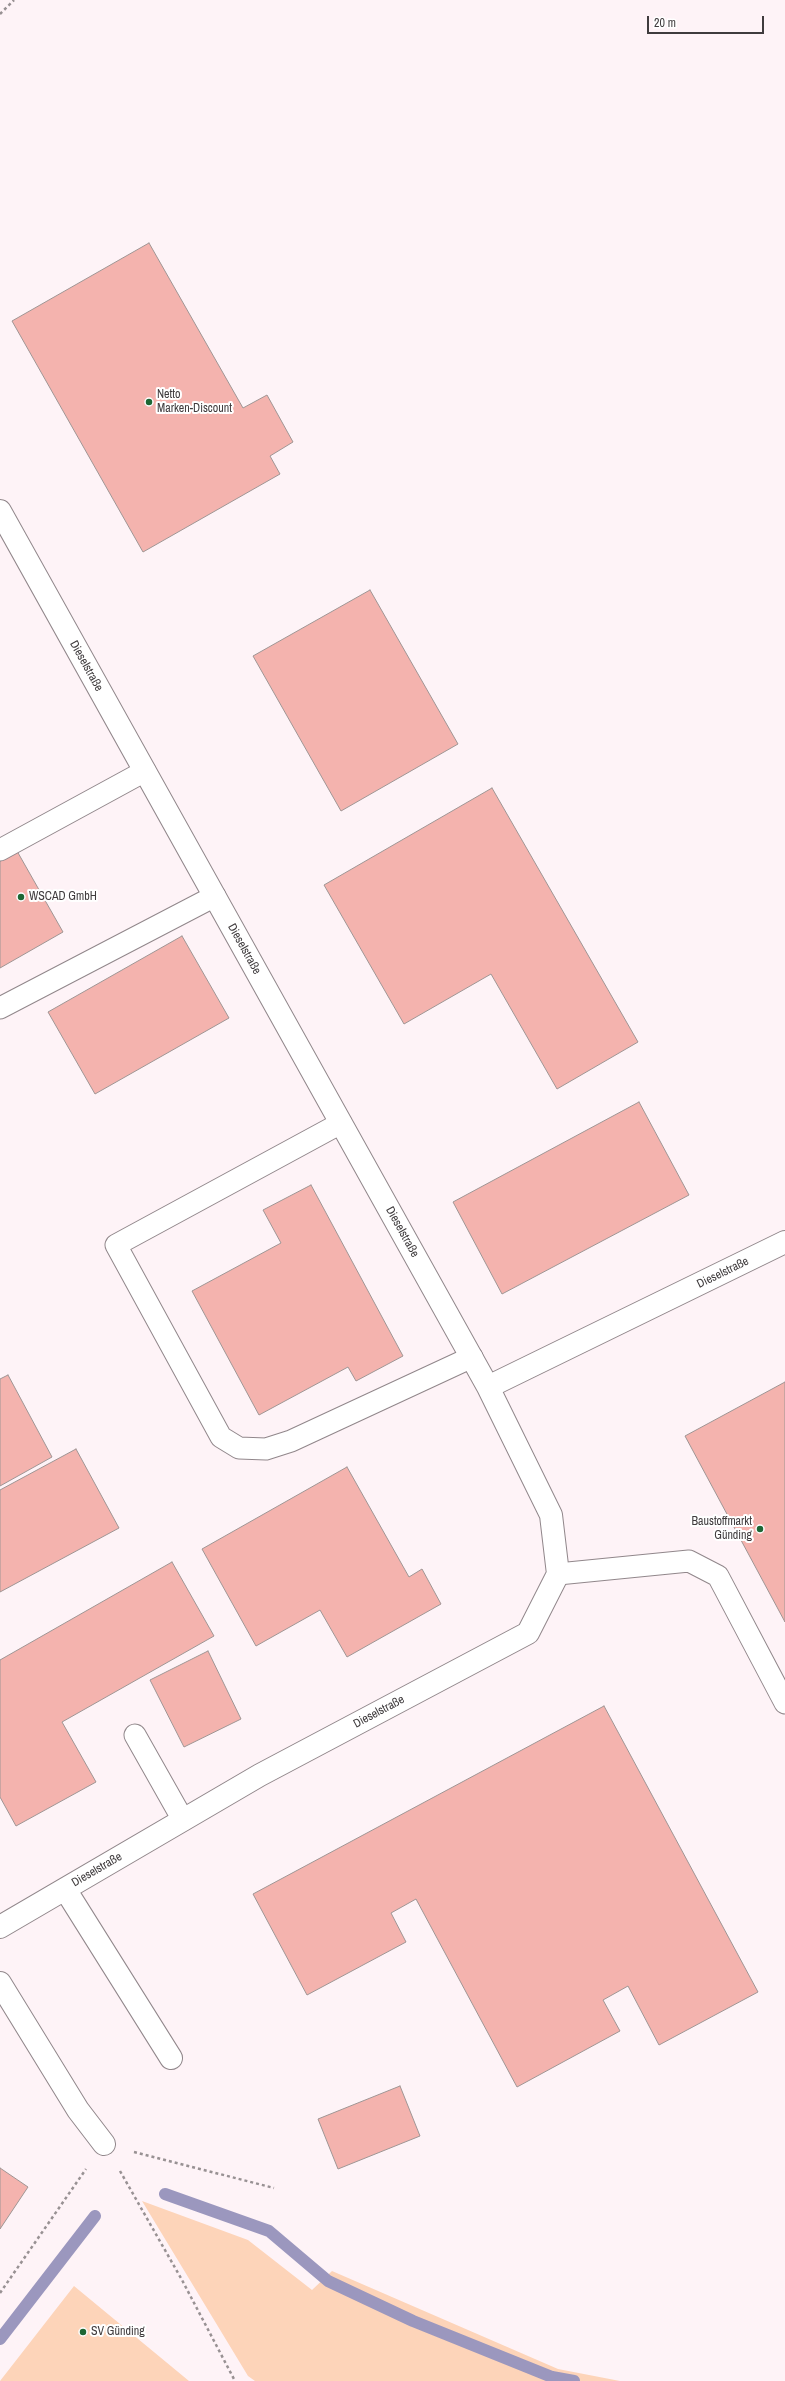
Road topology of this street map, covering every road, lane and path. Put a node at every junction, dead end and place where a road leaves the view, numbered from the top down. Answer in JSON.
{"nodes":[{"id":1,"x":14,"y":0,"type":"edge"},
{"id":2,"x":0,"y":14,"type":"edge"},
{"id":3,"x":0,"y":511,"type":"edge"},
{"id":4,"x":145,"y":771,"type":"junction"},
{"id":5,"x":0,"y":850,"type":"edge"},
{"id":6,"x":215,"y":896,"type":"junction"},
{"id":7,"x":0,"y":1008,"type":"edge"},
{"id":8,"x":341,"y":1123,"type":"junction"},
{"id":9,"x":785,"y":1242,"type":"edge"},
{"id":10,"x":472,"y":1357,"type":"junction"},
{"id":11,"x":488,"y":1387,"type":"junction"},
{"id":12,"x":558,"y":1574,"type":"junction"},
{"id":13,"x":785,"y":1703,"type":"edge"},
{"id":14,"x":136,"y":1735,"type":"dead end"},
{"id":15,"x":183,"y":1820,"type":"junction"},
{"id":16,"x":65,"y":1889,"type":"junction"},
{"id":17,"x":0,"y":1927,"type":"edge"},
{"id":18,"x":0,"y":1983,"type":"edge"},
{"id":19,"x":171,"y":2058,"type":"dead end"},
{"id":20,"x":104,"y":2144,"type":"junction"},
{"id":21,"x":274,"y":2188,"type":"dead end"},
{"id":22,"x":0,"y":2293,"type":"edge"},
{"id":23,"x":235,"y":2381,"type":"edge"}],
"edges":[{"from":1,"to":2,"type":"path"},
{"from":3,"to":4,"type":"street","name":"Dieselstraße"},
{"from":4,"to":5,"type":"lane"},
{"from":4,"to":6,"type":"street","name":"Dieselstraße"},
{"from":6,"to":7,"type":"lane"},
{"from":6,"to":8,"type":"street","name":"Dieselstraße"},
{"from":8,"to":10,"type":"street","name":"Dieselstraße"},
{"from":8,"to":10,"type":"lane"},
{"from":9,"to":11,"type":"street","name":"Dieselstraße"},
{"from":10,"to":11,"type":"street","name":"Dieselstraße"},
{"from":11,"to":12,"type":"street","name":"Dieselstraße"},
{"from":12,"to":13,"type":"lane"},
{"from":12,"to":15,"type":"street","name":"Dieselstraße"},
{"from":14,"to":15,"type":"lane"},
{"from":15,"to":16,"type":"street","name":"Dieselstraße"},
{"from":16,"to":17,"type":"street","name":"Dieselstraße"},
{"from":16,"to":19,"type":"street"},
{"from":18,"to":20,"type":"street"},
{"from":20,"to":21,"type":"path"},
{"from":20,"to":22,"type":"path"},
{"from":20,"to":23,"type":"path"}]}
